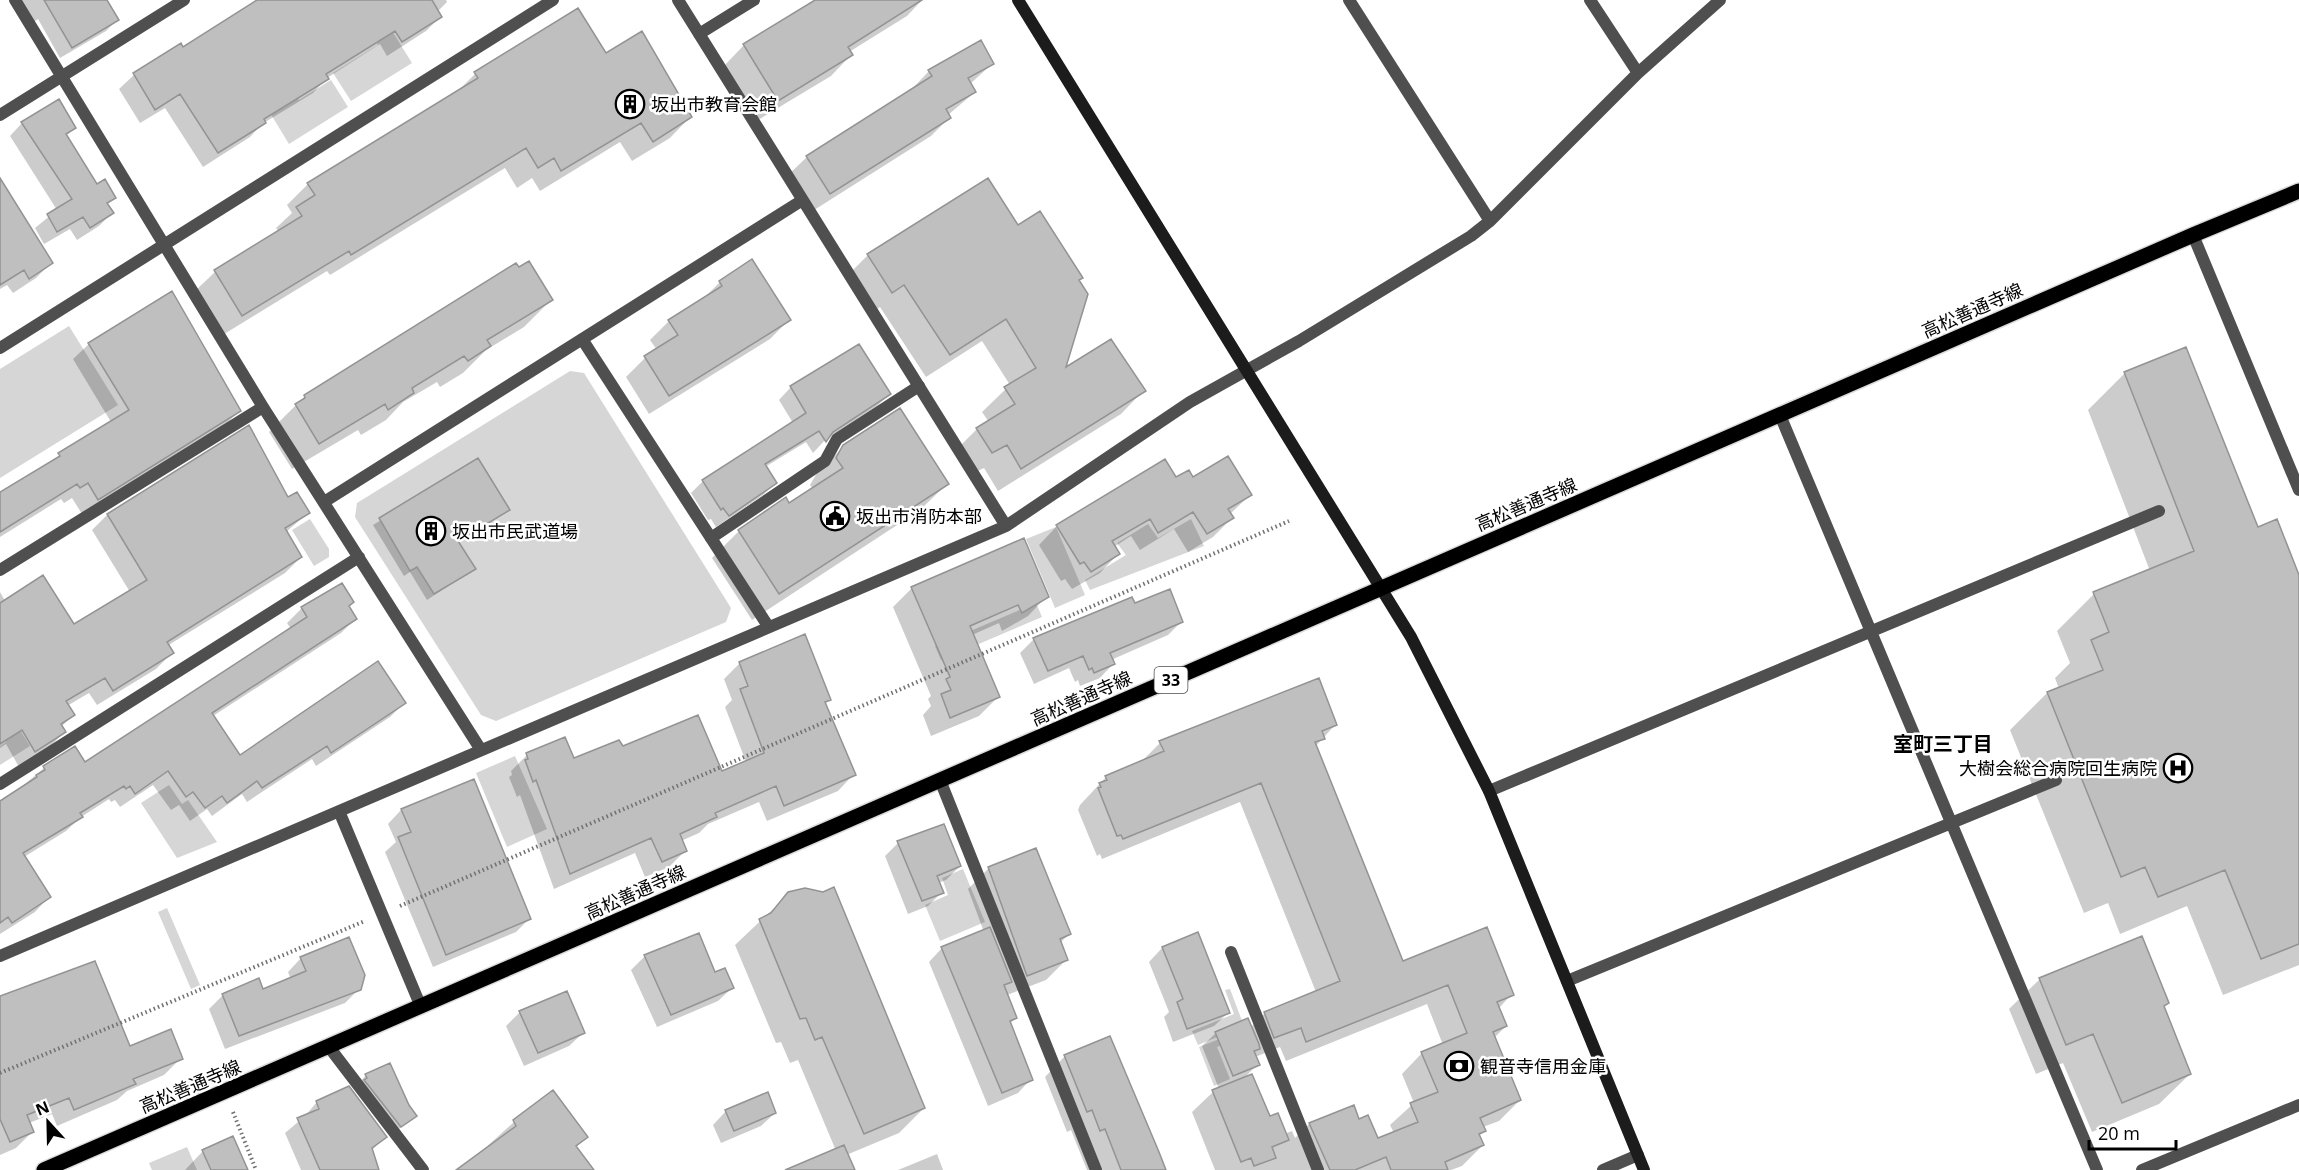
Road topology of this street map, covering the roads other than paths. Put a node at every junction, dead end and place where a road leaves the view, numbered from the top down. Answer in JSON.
{"nodes":[{"id":1,"x":15,"y":0,"type":"edge"},
{"id":2,"x":184,"y":0,"type":"edge"},
{"id":3,"x":553,"y":0,"type":"edge"},
{"id":4,"x":678,"y":0,"type":"edge"},
{"id":5,"x":754,"y":0,"type":"edge"},
{"id":6,"x":1018,"y":0,"type":"edge"},
{"id":7,"x":1349,"y":0,"type":"edge"},
{"id":8,"x":1590,"y":0,"type":"edge"},
{"id":9,"x":1720,"y":0,"type":"edge"},
{"id":10,"x":699,"y":34,"type":"junction"},
{"id":11,"x":1638,"y":73,"type":"junction"},
{"id":12,"x":63,"y":76,"type":"junction"},
{"id":13,"x":0,"y":115,"type":"edge"},
{"id":14,"x":2299,"y":191,"type":"edge"},
{"id":15,"x":801,"y":201,"type":"junction"},
{"id":16,"x":1490,"y":221,"type":"junction"},
{"id":17,"x":2193,"y":235,"type":"junction"},
{"id":18,"x":165,"y":245,"type":"junction"},
{"id":19,"x":582,"y":339,"type":"junction"},
{"id":20,"x":0,"y":348,"type":"edge"},
{"id":21,"x":1245,"y":370,"type":"junction"},
{"id":22,"x":919,"y":386,"type":"junction"},
{"id":23,"x":263,"y":407,"type":"junction"},
{"id":24,"x":1780,"y":415,"type":"junction"},
{"id":25,"x":2299,"y":490,"type":"edge"},
{"id":26,"x":324,"y":502,"type":"junction"},
{"id":27,"x":2159,"y":511,"type":"dead end"},
{"id":28,"x":1006,"y":526,"type":"junction"},
{"id":29,"x":711,"y":538,"type":"junction"},
{"id":30,"x":359,"y":557,"type":"junction"},
{"id":31,"x":0,"y":570,"type":"edge"},
{"id":32,"x":1382,"y":588,"type":"junction"},
{"id":33,"x":768,"y":626,"type":"junction"},
{"id":34,"x":1870,"y":631,"type":"junction"},
{"id":35,"x":481,"y":750,"type":"junction"},
{"id":36,"x":940,"y":780,"type":"junction"},
{"id":37,"x":2056,"y":780,"type":"dead end"},
{"id":38,"x":0,"y":784,"type":"edge"},
{"id":39,"x":1488,"y":790,"type":"junction"},
{"id":40,"x":339,"y":811,"type":"junction"},
{"id":41,"x":1950,"y":824,"type":"junction"},
{"id":42,"x":1231,"y":952,"type":"dead end"},
{"id":43,"x":0,"y":956,"type":"edge"},
{"id":44,"x":1567,"y":981,"type":"junction"},
{"id":45,"x":421,"y":1007,"type":"junction"},
{"id":46,"x":329,"y":1047,"type":"junction"},
{"id":47,"x":2299,"y":1105,"type":"edge"},
{"id":48,"x":1638,"y":1155,"type":"junction"},
{"id":49,"x":48,"y":1169,"type":"edge"},
{"id":50,"x":423,"y":1170,"type":"edge"},
{"id":51,"x":1096,"y":1170,"type":"edge"},
{"id":52,"x":1318,"y":1170,"type":"edge"},
{"id":53,"x":1603,"y":1170,"type":"edge"},
{"id":54,"x":1644,"y":1170,"type":"edge"},
{"id":55,"x":2097,"y":1170,"type":"edge"},
{"id":56,"x":2142,"y":1170,"type":"edge"}],
"edges":[{"from":1,"to":12,"type":"street"},
{"from":2,"to":12,"type":"street"},
{"from":3,"to":18,"type":"street"},
{"from":4,"to":10,"type":"street"},
{"from":5,"to":10,"type":"street"},
{"from":6,"to":21,"type":"street"},
{"from":7,"to":16,"type":"street"},
{"from":8,"to":11,"type":"street"},
{"from":9,"to":11,"type":"street"},
{"from":10,"to":15,"type":"street"},
{"from":11,"to":16,"type":"street"},
{"from":12,"to":13,"type":"street"},
{"from":12,"to":18,"type":"street"},
{"from":14,"to":17,"type":"main road","name":"高松善通寺線","number":"33"},
{"from":15,"to":19,"type":"street"},
{"from":15,"to":22,"type":"street"},
{"from":16,"to":21,"type":"street"},
{"from":17,"to":24,"type":"main road","name":"高松善通寺線","number":"33"},
{"from":17,"to":25,"type":"street"},
{"from":18,"to":20,"type":"street"},
{"from":18,"to":23,"type":"street"},
{"from":19,"to":26,"type":"street"},
{"from":19,"to":29,"type":"street"},
{"from":21,"to":28,"type":"street"},
{"from":21,"to":32,"type":"street"},
{"from":22,"to":28,"type":"street"},
{"from":22,"to":29,"type":"street"},
{"from":23,"to":26,"type":"street"},
{"from":23,"to":31,"type":"street"},
{"from":24,"to":32,"type":"main road","name":"高松善通寺線","number":"33"},
{"from":24,"to":34,"type":"street"},
{"from":26,"to":30,"type":"street"},
{"from":27,"to":34,"type":"street"},
{"from":28,"to":33,"type":"street"},
{"from":29,"to":33,"type":"street"},
{"from":30,"to":35,"type":"street"},
{"from":30,"to":38,"type":"street"},
{"from":32,"to":36,"type":"main road","name":"高松善通寺線","number":"33"},
{"from":32,"to":39,"type":"street"},
{"from":33,"to":35,"type":"street"},
{"from":34,"to":39,"type":"street"},
{"from":34,"to":41,"type":"street"},
{"from":35,"to":40,"type":"street"},
{"from":36,"to":45,"type":"main road","name":"高松善通寺線","number":"33"},
{"from":36,"to":51,"type":"street"},
{"from":37,"to":41,"type":"street"},
{"from":39,"to":44,"type":"street"},
{"from":40,"to":43,"type":"street"},
{"from":40,"to":45,"type":"street"},
{"from":41,"to":44,"type":"street"},
{"from":41,"to":55,"type":"street"},
{"from":42,"to":52,"type":"street"},
{"from":44,"to":48,"type":"street"},
{"from":45,"to":46,"type":"main road","name":"高松善通寺線","number":"33"},
{"from":46,"to":49,"type":"main road","name":"高松善通寺線","number":"33"},
{"from":46,"to":50,"type":"street"},
{"from":47,"to":56,"type":"street"},
{"from":48,"to":53,"type":"street"},
{"from":48,"to":54,"type":"street"}]}
